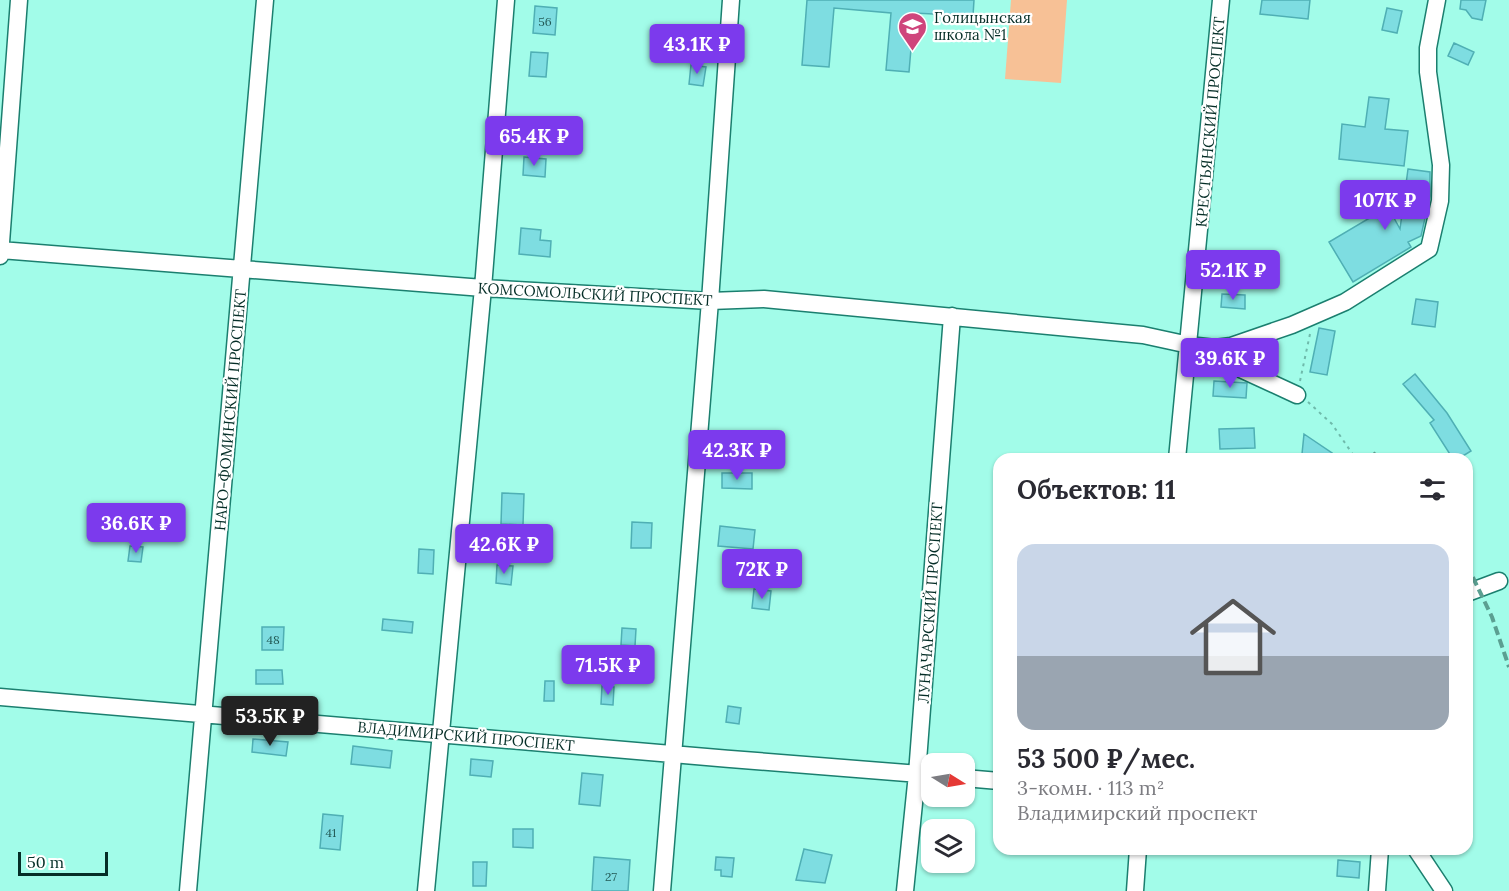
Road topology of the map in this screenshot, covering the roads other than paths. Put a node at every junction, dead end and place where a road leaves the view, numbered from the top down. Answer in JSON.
{"nodes":[{"id":1,"x":19,"y":0,"type":"edge"},
{"id":2,"x":265,"y":0,"type":"edge"},
{"id":3,"x":506,"y":0,"type":"edge"},
{"id":4,"x":731,"y":0,"type":"edge"},
{"id":5,"x":1221,"y":0,"type":"edge"},
{"id":6,"x":1437,"y":0,"type":"edge"},
{"id":7,"x":0,"y":250,"type":"edge"},
{"id":8,"x":0,"y":256,"type":"edge"},
{"id":9,"x":242,"y":270,"type":"junction"},
{"id":10,"x":483,"y":288,"type":"junction"},
{"id":11,"x":710,"y":301,"type":"junction"},
{"id":12,"x":952,"y":316,"type":"junction"},
{"id":13,"x":1189,"y":345,"type":"junction"},
{"id":14,"x":1297,"y":395,"type":"road end"},
{"id":15,"x":1178,"y":453,"type":"edge"},
{"id":16,"x":1499,"y":581,"type":"dead end"},
{"id":17,"x":1473,"y":591,"type":"edge"},
{"id":18,"x":0,"y":697,"type":"edge"},
{"id":19,"x":204,"y":714,"type":"junction"},
{"id":20,"x":442,"y":734,"type":"junction"},
{"id":21,"x":925,"y":753,"type":"edge"},
{"id":22,"x":672,"y":755,"type":"junction"},
{"id":23,"x":921,"y":775,"type":"edge"},
{"id":24,"x":975,"y":779,"type":"edge"},
{"id":25,"x":993,"y":780,"type":"edge"},
{"id":26,"x":921,"y":793,"type":"edge"},
{"id":27,"x":1138,"y":855,"type":"edge"},
{"id":28,"x":1380,"y":855,"type":"edge"},
{"id":29,"x":1420,"y":855,"type":"edge"},
{"id":30,"x":188,"y":891,"type":"edge"},
{"id":31,"x":426,"y":891,"type":"edge"},
{"id":32,"x":662,"y":891,"type":"edge"},
{"id":33,"x":905,"y":891,"type":"edge"},
{"id":34,"x":1135,"y":891,"type":"edge"},
{"id":35,"x":1377,"y":891,"type":"edge"},
{"id":36,"x":1444,"y":891,"type":"edge"}],
"edges":[{"from":1,"to":7,"type":"street"},
{"from":2,"to":9,"type":"street","name":"НАРО-ФОМИНСКИЙ ПРОСПЕКТ"},
{"from":3,"to":10,"type":"street"},
{"from":4,"to":11,"type":"street"},
{"from":5,"to":13,"type":"street","name":"КРЕСТЬЯНСКИЙ ПРОСПЕКТ"},
{"from":6,"to":13,"type":"street"},
{"from":7,"to":8,"type":"street"},
{"from":7,"to":9,"type":"street","name":"КОМСОМОЛЬСКИЙ ПРОСПЕКТ"},
{"from":9,"to":10,"type":"street","name":"КОМСОМОЛЬСКИЙ ПРОСПЕКТ"},
{"from":9,"to":19,"type":"street","name":"НАРО-ФОМИНСКИЙ ПРОСПЕКТ"},
{"from":10,"to":11,"type":"street","name":"КОМСОМОЛЬСКИЙ ПРОСПЕКТ"},
{"from":10,"to":20,"type":"street"},
{"from":11,"to":12,"type":"street","name":"КОМСОМОЛЬСКИЙ ПРОСПЕКТ"},
{"from":11,"to":22,"type":"street"},
{"from":12,"to":13,"type":"street","name":"КОМСОМОЛЬСКИЙ ПРОСПЕКТ"},
{"from":12,"to":21,"type":"street","name":"ЛУНАЧАРСКИЙ ПРОСПЕКТ"},
{"from":13,"to":14,"type":"street"},
{"from":13,"to":15,"type":"street","name":"КРЕСТЬЯНСКИЙ ПРОСПЕКТ"},
{"from":16,"to":17,"type":"street"},
{"from":18,"to":19,"type":"street","name":"ВЛАДИМИРСКИЙ ПРОСПЕКТ"},
{"from":19,"to":20,"type":"street","name":"ВЛАДИМИРСКИЙ ПРОСПЕКТ"},
{"from":19,"to":30,"type":"street","name":"НАРО-ФОМИНСКИЙ ПРОСПЕКТ"},
{"from":20,"to":22,"type":"street","name":"ВЛАДИМИРСКИЙ ПРОСПЕКТ"},
{"from":20,"to":31,"type":"street"},
{"from":22,"to":23,"type":"street","name":"ВЛАДИМИРСКИЙ ПРОСПЕКТ"},
{"from":22,"to":32,"type":"street"},
{"from":24,"to":25,"type":"street"},
{"from":26,"to":33,"type":"street","name":"ЛУНАЧАРСКИЙ ПРОСПЕКТ"},
{"from":27,"to":34,"type":"street"},
{"from":28,"to":35,"type":"street"},
{"from":29,"to":36,"type":"street"}]}
